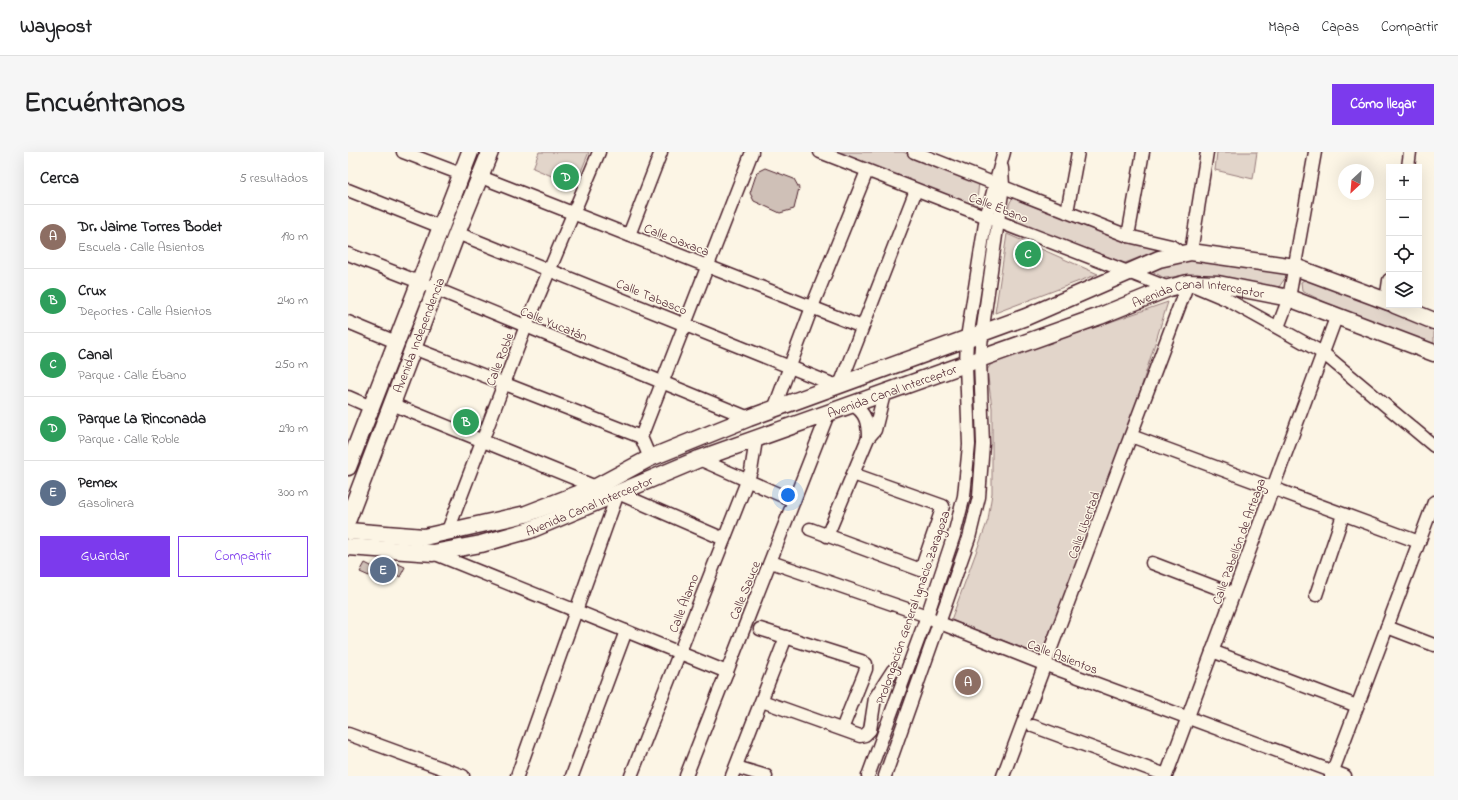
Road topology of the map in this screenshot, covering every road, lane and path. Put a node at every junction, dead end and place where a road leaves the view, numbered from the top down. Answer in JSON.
{"nodes":[{"id":1,"x":403,"y":152,"type":"edge"},
{"id":2,"x":470,"y":152,"type":"edge"},
{"id":3,"x":490,"y":152,"type":"edge"},
{"id":4,"x":599,"y":152,"type":"edge"},
{"id":5,"x":661,"y":152,"type":"edge"},
{"id":6,"x":752,"y":152,"type":"edge"},
{"id":7,"x":820,"y":152,"type":"edge"},
{"id":8,"x":914,"y":152,"type":"edge"},
{"id":9,"x":1004,"y":152,"type":"edge"},
{"id":10,"x":1078,"y":152,"type":"edge"},
{"id":11,"x":1143,"y":152,"type":"edge"},
{"id":12,"x":1207,"y":152,"type":"edge"},
{"id":13,"x":1315,"y":152,"type":"edge"},
{"id":14,"x":1410,"y":152,"type":"edge"},
{"id":15,"x":933,"y":155,"type":"edge"},
{"id":16,"x":1408,"y":164,"type":"edge"},
{"id":17,"x":867,"y":171,"type":"junction"},
{"id":18,"x":462,"y":174,"type":"junction"},
{"id":19,"x":481,"y":178,"type":"junction"},
{"id":20,"x":999,"y":184,"type":"junction"},
{"id":21,"x":348,"y":190,"type":"edge"},
{"id":22,"x":916,"y":190,"type":"junction"},
{"id":23,"x":1067,"y":212,"type":"junction"},
{"id":24,"x":574,"y":214,"type":"junction"},
{"id":25,"x":986,"y":217,"type":"junction"},
{"id":26,"x":999,"y":222,"type":"junction"},
{"id":27,"x":441,"y":227,"type":"junction"},
{"id":28,"x":457,"y":233,"type":"junction"},
{"id":29,"x":628,"y":235,"type":"junction"},
{"id":30,"x":1128,"y":236,"type":"junction"},
{"id":31,"x":1186,"y":253,"type":"junction"},
{"id":32,"x":348,"y":254,"type":"edge"},
{"id":33,"x":708,"y":266,"type":"junction"},
{"id":34,"x":1295,"y":267,"type":"junction"},
{"id":35,"x":550,"y":270,"type":"junction"},
{"id":36,"x":1131,"y":272,"type":"junction"},
{"id":37,"x":419,"y":282,"type":"junction"},
{"id":38,"x":1188,"y":283,"type":"junction"},
{"id":39,"x":1169,"y":288,"type":"junction"},
{"id":40,"x":436,"y":289,"type":"junction"},
{"id":41,"x":1289,"y":298,"type":"junction"},
{"id":42,"x":1386,"y":301,"type":"edge"},
{"id":43,"x":812,"y":307,"type":"junction"},
{"id":44,"x":1402,"y":308,"type":"edge"},
{"id":45,"x":1337,"y":315,"type":"junction"},
{"id":46,"x":1434,"y":321,"type":"edge"},
{"id":47,"x":348,"y":322,"type":"edge"},
{"id":48,"x":686,"y":325,"type":"junction"},
{"id":49,"x":526,"y":326,"type":"junction"},
{"id":50,"x":862,"y":327,"type":"junction"},
{"id":51,"x":1278,"y":327,"type":"junction"},
{"id":52,"x":974,"y":336,"type":"junction"},
{"id":53,"x":396,"y":342,"type":"junction"},
{"id":54,"x":413,"y":348,"type":"junction"},
{"id":55,"x":1434,"y":353,"type":"edge"},
{"id":56,"x":1323,"y":354,"type":"junction"},
{"id":57,"x":973,"y":362,"type":"junction"},
{"id":58,"x":790,"y":366,"type":"junction"},
{"id":59,"x":663,"y":382,"type":"junction"},
{"id":60,"x":504,"y":384,"type":"junction"},
{"id":61,"x":839,"y":386,"type":"junction"},
{"id":62,"x":884,"y":394,"type":"junction"},
{"id":63,"x":810,"y":396,"type":"junction"},
{"id":64,"x":348,"y":397,"type":"edge"},
{"id":65,"x":392,"y":404,"type":"junction"},
{"id":66,"x":853,"y":405,"type":"junction"},
{"id":67,"x":371,"y":407,"type":"junction"},
{"id":68,"x":774,"y":409,"type":"junction"},
{"id":69,"x":828,"y":414,"type":"junction"},
{"id":70,"x":749,"y":418,"type":"junction"},
{"id":71,"x":733,"y":425,"type":"junction"},
{"id":72,"x":1131,"y":436,"type":"junction"},
{"id":73,"x":641,"y":437,"type":"junction"},
{"id":74,"x":868,"y":438,"type":"junction"},
{"id":75,"x":482,"y":440,"type":"junction"},
{"id":76,"x":756,"y":440,"type":"junction"},
{"id":77,"x":1434,"y":446,"type":"edge"},
{"id":78,"x":650,"y":458,"type":"junction"},
{"id":79,"x":699,"y":459,"type":"junction"},
{"id":80,"x":348,"y":467,"type":"edge"},
{"id":81,"x":853,"y":474,"type":"junction"},
{"id":82,"x":747,"y":480,"type":"junction"},
{"id":83,"x":596,"y":486,"type":"junction"},
{"id":84,"x":1272,"y":488,"type":"junction"},
{"id":85,"x":618,"y":493,"type":"junction"},
{"id":86,"x":794,"y":501,"type":"junction"},
{"id":87,"x":1434,"y":502,"type":"edge"},
{"id":88,"x":1343,"y":515,"type":"junction"},
{"id":89,"x":348,"y":519,"type":"edge"},
{"id":90,"x":810,"y":530,"type":"dead end"},
{"id":91,"x":348,"y":531,"type":"edge"},
{"id":92,"x":447,"y":533,"type":"junction"},
{"id":93,"x":827,"y":536,"type":"junction"},
{"id":94,"x":724,"y":538,"type":"junction"},
{"id":95,"x":1419,"y":542,"type":"junction"},
{"id":96,"x":348,"y":547,"type":"edge"},
{"id":97,"x":433,"y":553,"type":"junction"},
{"id":98,"x":771,"y":562,"type":"junction"},
{"id":99,"x":1152,"y":563,"type":"dead end"},
{"id":100,"x":1234,"y":594,"type":"junction"},
{"id":101,"x":1316,"y":595,"type":"dead end"},
{"id":102,"x":576,"y":611,"type":"junction"},
{"id":103,"x":927,"y":616,"type":"junction"},
{"id":104,"x":940,"y":623,"type":"junction"},
{"id":105,"x":1387,"y":627,"type":"junction"},
{"id":106,"x":760,"y":629,"type":"dead end"},
{"id":107,"x":626,"y":631,"type":"junction"},
{"id":108,"x":786,"y":637,"type":"junction"},
{"id":109,"x":1434,"y":645,"type":"edge"},
{"id":110,"x":1212,"y":651,"type":"junction"},
{"id":111,"x":679,"y":653,"type":"junction"},
{"id":112,"x":911,"y":658,"type":"junction"},
{"id":113,"x":1046,"y":665,"type":"junction"},
{"id":114,"x":727,"y":672,"type":"junction"},
{"id":115,"x":762,"y":701,"type":"junction"},
{"id":116,"x":1357,"y":706,"type":"junction"},
{"id":117,"x":1188,"y":718,"type":"junction"},
{"id":118,"x":1033,"y":726,"type":"dead end"},
{"id":119,"x":842,"y":729,"type":"junction"},
{"id":120,"x":348,"y":734,"type":"edge"},
{"id":121,"x":734,"y":772,"type":"edge"},
{"id":122,"x":1331,"y":774,"type":"edge"},
{"id":123,"x":463,"y":776,"type":"edge"},
{"id":124,"x":517,"y":776,"type":"edge"},
{"id":125,"x":572,"y":776,"type":"edge"},
{"id":126,"x":631,"y":776,"type":"edge"},
{"id":127,"x":686,"y":776,"type":"edge"},
{"id":128,"x":766,"y":776,"type":"edge"},
{"id":129,"x":868,"y":776,"type":"edge"},
{"id":130,"x":885,"y":776,"type":"edge"},
{"id":131,"x":1003,"y":776,"type":"edge"},
{"id":132,"x":1166,"y":776,"type":"edge"},
{"id":133,"x":1346,"y":776,"type":"edge"}],
"edges":[{"from":1,"to":18,"type":"street"},
{"from":2,"to":18,"type":"main road","name":"Avenida Independencia"},
{"from":3,"to":19,"type":"main road","name":"Avenida Independencia"},
{"from":4,"to":24,"type":"street","name":"Calle Roble"},
{"from":5,"to":29,"type":"street"},
{"from":6,"to":33,"type":"street"},
{"from":7,"to":17,"type":"street","name":"Calle Ébano"},
{"from":8,"to":15,"type":"street","name":"Calle Ébano"},
{"from":9,"to":20,"type":"street"},
{"from":10,"to":23,"type":"street"},
{"from":11,"to":30,"type":"street"},
{"from":12,"to":31,"type":"street"},
{"from":13,"to":34,"type":"street"},
{"from":14,"to":16,"type":"street"},
{"from":15,"to":20,"type":"street","name":"Calle Ébano"},
{"from":17,"to":22,"type":"street","name":"Calle Ébano"},
{"from":17,"to":43,"type":"street"},
{"from":18,"to":27,"type":"main road","name":"Avenida Independencia"},
{"from":19,"to":24,"type":"street","name":"Calle Oaxaca"},
{"from":19,"to":28,"type":"main road","name":"Avenida Independencia"},
{"from":20,"to":23,"type":"street","name":"Calle Ébano"},
{"from":20,"to":25,"type":"street","name":"Prolongación General Ignacio Zaragoza"},
{"from":20,"to":26,"type":"street","name":"Prolongación General Ignacio Zaragoza"},
{"from":21,"to":27,"type":"street"},
{"from":22,"to":25,"type":"street","name":"Calle Ébano"},
{"from":22,"to":50,"type":"street"},
{"from":23,"to":30,"type":"street","name":"Calle Ébano"},
{"from":24,"to":29,"type":"street","name":"Calle Oaxaca"},
{"from":24,"to":35,"type":"street","name":"Calle Roble"},
{"from":25,"to":26,"type":"street","name":"Calle Ébano"},
{"from":25,"to":52,"type":"street","name":"Prolongación General Ignacio Zaragoza"},
{"from":26,"to":36,"type":"street","name":"Calle Ébano"},
{"from":26,"to":52,"type":"street","name":"Prolongación General Ignacio Zaragoza"},
{"from":27,"to":37,"type":"main road","name":"Avenida Independencia"},
{"from":28,"to":35,"type":"street","name":"Calle Tabasco"},
{"from":28,"to":40,"type":"main road","name":"Avenida Independencia"},
{"from":29,"to":33,"type":"street","name":"Calle Oaxaca"},
{"from":30,"to":31,"type":"street","name":"Calle Ébano"},
{"from":31,"to":34,"type":"main road","name":"Avenida Canal Interceptor"},
{"from":31,"to":36,"type":"main road","name":"Avenida Canal Interceptor"},
{"from":32,"to":37,"type":"street","name":"Calle Yucatán"},
{"from":33,"to":43,"type":"street","name":"Calle Oaxaca"},
{"from":33,"to":48,"type":"street"},
{"from":34,"to":41,"type":"street"},
{"from":34,"to":42,"type":"main road","name":"Avenida Canal Interceptor"},
{"from":35,"to":48,"type":"street","name":"Calle Tabasco"},
{"from":35,"to":49,"type":"street","name":"Calle Roble"},
{"from":36,"to":39,"type":"street","name":"Calle Ébano"},
{"from":36,"to":52,"type":"main road","name":"Avenida Canal Interceptor"},
{"from":37,"to":40,"type":"street","name":"Calle Yucatán"},
{"from":37,"to":53,"type":"main road","name":"Avenida Independencia"},
{"from":38,"to":39,"type":"main road","name":"Avenida Canal Interceptor"},
{"from":38,"to":41,"type":"main road","name":"Avenida Canal Interceptor"},
{"from":38,"to":51,"type":"street"},
{"from":38,"to":72,"type":"street","name":"Calle Libertad"},
{"from":39,"to":57,"type":"main road","name":"Avenida Canal Interceptor"},
{"from":40,"to":49,"type":"street","name":"Calle Yucatán"},
{"from":40,"to":54,"type":"main road","name":"Avenida Independencia"},
{"from":41,"to":45,"type":"main road","name":"Avenida Canal Interceptor"},
{"from":41,"to":51,"type":"street"},
{"from":43,"to":50,"type":"street","name":"Calle Oaxaca"},
{"from":43,"to":58,"type":"street"},
{"from":44,"to":46,"type":"main road","name":"Avenida Canal Interceptor"},
{"from":45,"to":55,"type":"main road","name":"Avenida Canal Interceptor"},
{"from":45,"to":56,"type":"street","name":"Calle Pabellón de Arteaga"},
{"from":47,"to":53,"type":"street"},
{"from":48,"to":58,"type":"street","name":"Calle Tabasco"},
{"from":48,"to":59,"type":"street"},
{"from":49,"to":59,"type":"street","name":"Calle Yucatán"},
{"from":49,"to":60,"type":"street","name":"Calle Roble"},
{"from":50,"to":61,"type":"street"},
{"from":51,"to":56,"type":"street"},
{"from":52,"to":57,"type":"street","name":"Prolongación General Ignacio Zaragoza"},
{"from":52,"to":61,"type":"main road","name":"Avenida Canal Interceptor"},
{"from":53,"to":67,"type":"main road","name":"Avenida Independencia"},
{"from":54,"to":60,"type":"street"},
{"from":54,"to":65,"type":"main road","name":"Avenida Independencia"},
{"from":56,"to":77,"type":"street"},
{"from":56,"to":84,"type":"street","name":"Calle Pabellón de Arteaga"},
{"from":57,"to":62,"type":"main road","name":"Avenida Canal Interceptor"},
{"from":57,"to":103,"type":"street","name":"Prolongación General Ignacio Zaragoza"},
{"from":57,"to":104,"type":"street","name":"Prolongación General Ignacio Zaragoza"},
{"from":58,"to":61,"type":"street","name":"Calle Tabasco"},
{"from":58,"to":68,"type":"street"},
{"from":59,"to":70,"type":"street","name":"Calle Yucatán"},
{"from":59,"to":73,"type":"street"},
{"from":60,"to":73,"type":"street"},
{"from":60,"to":75,"type":"street","name":"Calle Roble"},
{"from":61,"to":63,"type":"main road","name":"Avenida Canal Interceptor"},
{"from":62,"to":66,"type":"main road","name":"Avenida Canal Interceptor"},
{"from":62,"to":74,"type":"street"},
{"from":63,"to":68,"type":"main road","name":"Avenida Canal Interceptor"},
{"from":63,"to":76,"type":"main road"},
{"from":64,"to":67,"type":"street"},
{"from":65,"to":75,"type":"street"},
{"from":65,"to":89,"type":"main road","name":"Avenida Independencia"},
{"from":66,"to":69,"type":"main road","name":"Avenida Canal Interceptor"},
{"from":66,"to":74,"type":"street"},
{"from":67,"to":80,"type":"main road","name":"Avenida Independencia"},
{"from":68,"to":70,"type":"main road","name":"Avenida Canal Interceptor"},
{"from":69,"to":76,"type":"main road","name":"Avenida Canal Interceptor"},
{"from":69,"to":86,"type":"street","name":"Calle Sauce"},
{"from":70,"to":71,"type":"main road","name":"Avenida Canal Interceptor"},
{"from":71,"to":78,"type":"main road","name":"Avenida Canal Interceptor"},
{"from":71,"to":79,"type":"main road"},
{"from":72,"to":84,"type":"street"},
{"from":72,"to":113,"type":"street","name":"Calle Libertad"},
{"from":73,"to":78,"type":"street"},
{"from":74,"to":81,"type":"street"},
{"from":75,"to":83,"type":"street"},
{"from":75,"to":92,"type":"street","name":"Calle Roble"},
{"from":76,"to":79,"type":"main road","name":"Avenida Canal Interceptor"},
{"from":76,"to":82,"type":"street","name":"Calle Álamo"},
{"from":78,"to":83,"type":"main road","name":"Avenida Canal Interceptor"},
{"from":79,"to":82,"type":"street"},
{"from":79,"to":85,"type":"main road","name":"Avenida Canal Interceptor"},
{"from":81,"to":93,"type":"street"},
{"from":81,"to":93,"type":"street"},
{"from":82,"to":86,"type":"street"},
{"from":82,"to":94,"type":"street","name":"Calle Álamo"},
{"from":83,"to":92,"type":"main road","name":"Avenida Canal Interceptor"},
{"from":84,"to":88,"type":"street"},
{"from":84,"to":100,"type":"street","name":"Calle Pabellón de Arteaga"},
{"from":85,"to":94,"type":"street"},
{"from":85,"to":97,"type":"main road","name":"Avenida Canal Interceptor"},
{"from":85,"to":102,"type":"street"},
{"from":86,"to":98,"type":"street","name":"Calle Sauce"},
{"from":87,"to":95,"type":"street"},
{"from":88,"to":95,"type":"street"},
{"from":88,"to":101,"type":"street"},
{"from":90,"to":93,"type":"street"},
{"from":91,"to":92,"type":"main road","name":"Avenida Canal Interceptor"},
{"from":94,"to":111,"type":"street","name":"Calle Álamo"},
{"from":95,"to":105,"type":"street"},
{"from":96,"to":97,"type":"main road","name":"Avenida Canal Interceptor"},
{"from":97,"to":102,"type":"street"},
{"from":98,"to":103,"type":"street","name":"Calle Asientos"},
{"from":98,"to":114,"type":"street","name":"Calle Sauce"},
{"from":99,"to":100,"type":"street"},
{"from":100,"to":110,"type":"street","name":"Calle Pabellón de Arteaga"},
{"from":102,"to":107,"type":"street"},
{"from":102,"to":124,"type":"street"},
{"from":103,"to":104,"type":"street","name":"Calle Asientos"},
{"from":103,"to":112,"type":"street","name":"Prolongación General Ignacio Zaragoza"},
{"from":104,"to":113,"type":"street","name":"Calle Asientos"},
{"from":104,"to":130,"type":"street","name":"Prolongación General Ignacio Zaragoza"},
{"from":105,"to":109,"type":"street"},
{"from":105,"to":116,"type":"street"},
{"from":106,"to":108,"type":"street"},
{"from":107,"to":111,"type":"street"},
{"from":107,"to":125,"type":"street"},
{"from":108,"to":115,"type":"street"},
{"from":108,"to":119,"type":"street"},
{"from":110,"to":116,"type":"street"},
{"from":110,"to":117,"type":"street","name":"Calle Pabellón de Arteaga"},
{"from":111,"to":114,"type":"street"},
{"from":111,"to":126,"type":"street","name":"Calle Álamo"},
{"from":112,"to":119,"type":"street"},
{"from":112,"to":129,"type":"street","name":"Prolongación General Ignacio Zaragoza"},
{"from":113,"to":117,"type":"street","name":"Calle Asientos"},
{"from":113,"to":131,"type":"street","name":"Calle Libertad"},
{"from":114,"to":127,"type":"street","name":"Calle Sauce"},
{"from":115,"to":119,"type":"street"},
{"from":115,"to":121,"type":"street"},
{"from":116,"to":122,"type":"street"},
{"from":117,"to":122,"type":"street","name":"Calle Asientos"},
{"from":117,"to":132,"type":"street","name":"Calle Pabellón de Arteaga"},
{"from":118,"to":132,"type":"street"},
{"from":120,"to":123,"type":"street"},
{"from":121,"to":128,"type":"street"},
{"from":122,"to":133,"type":"street","name":"Calle Asientos"}]}
